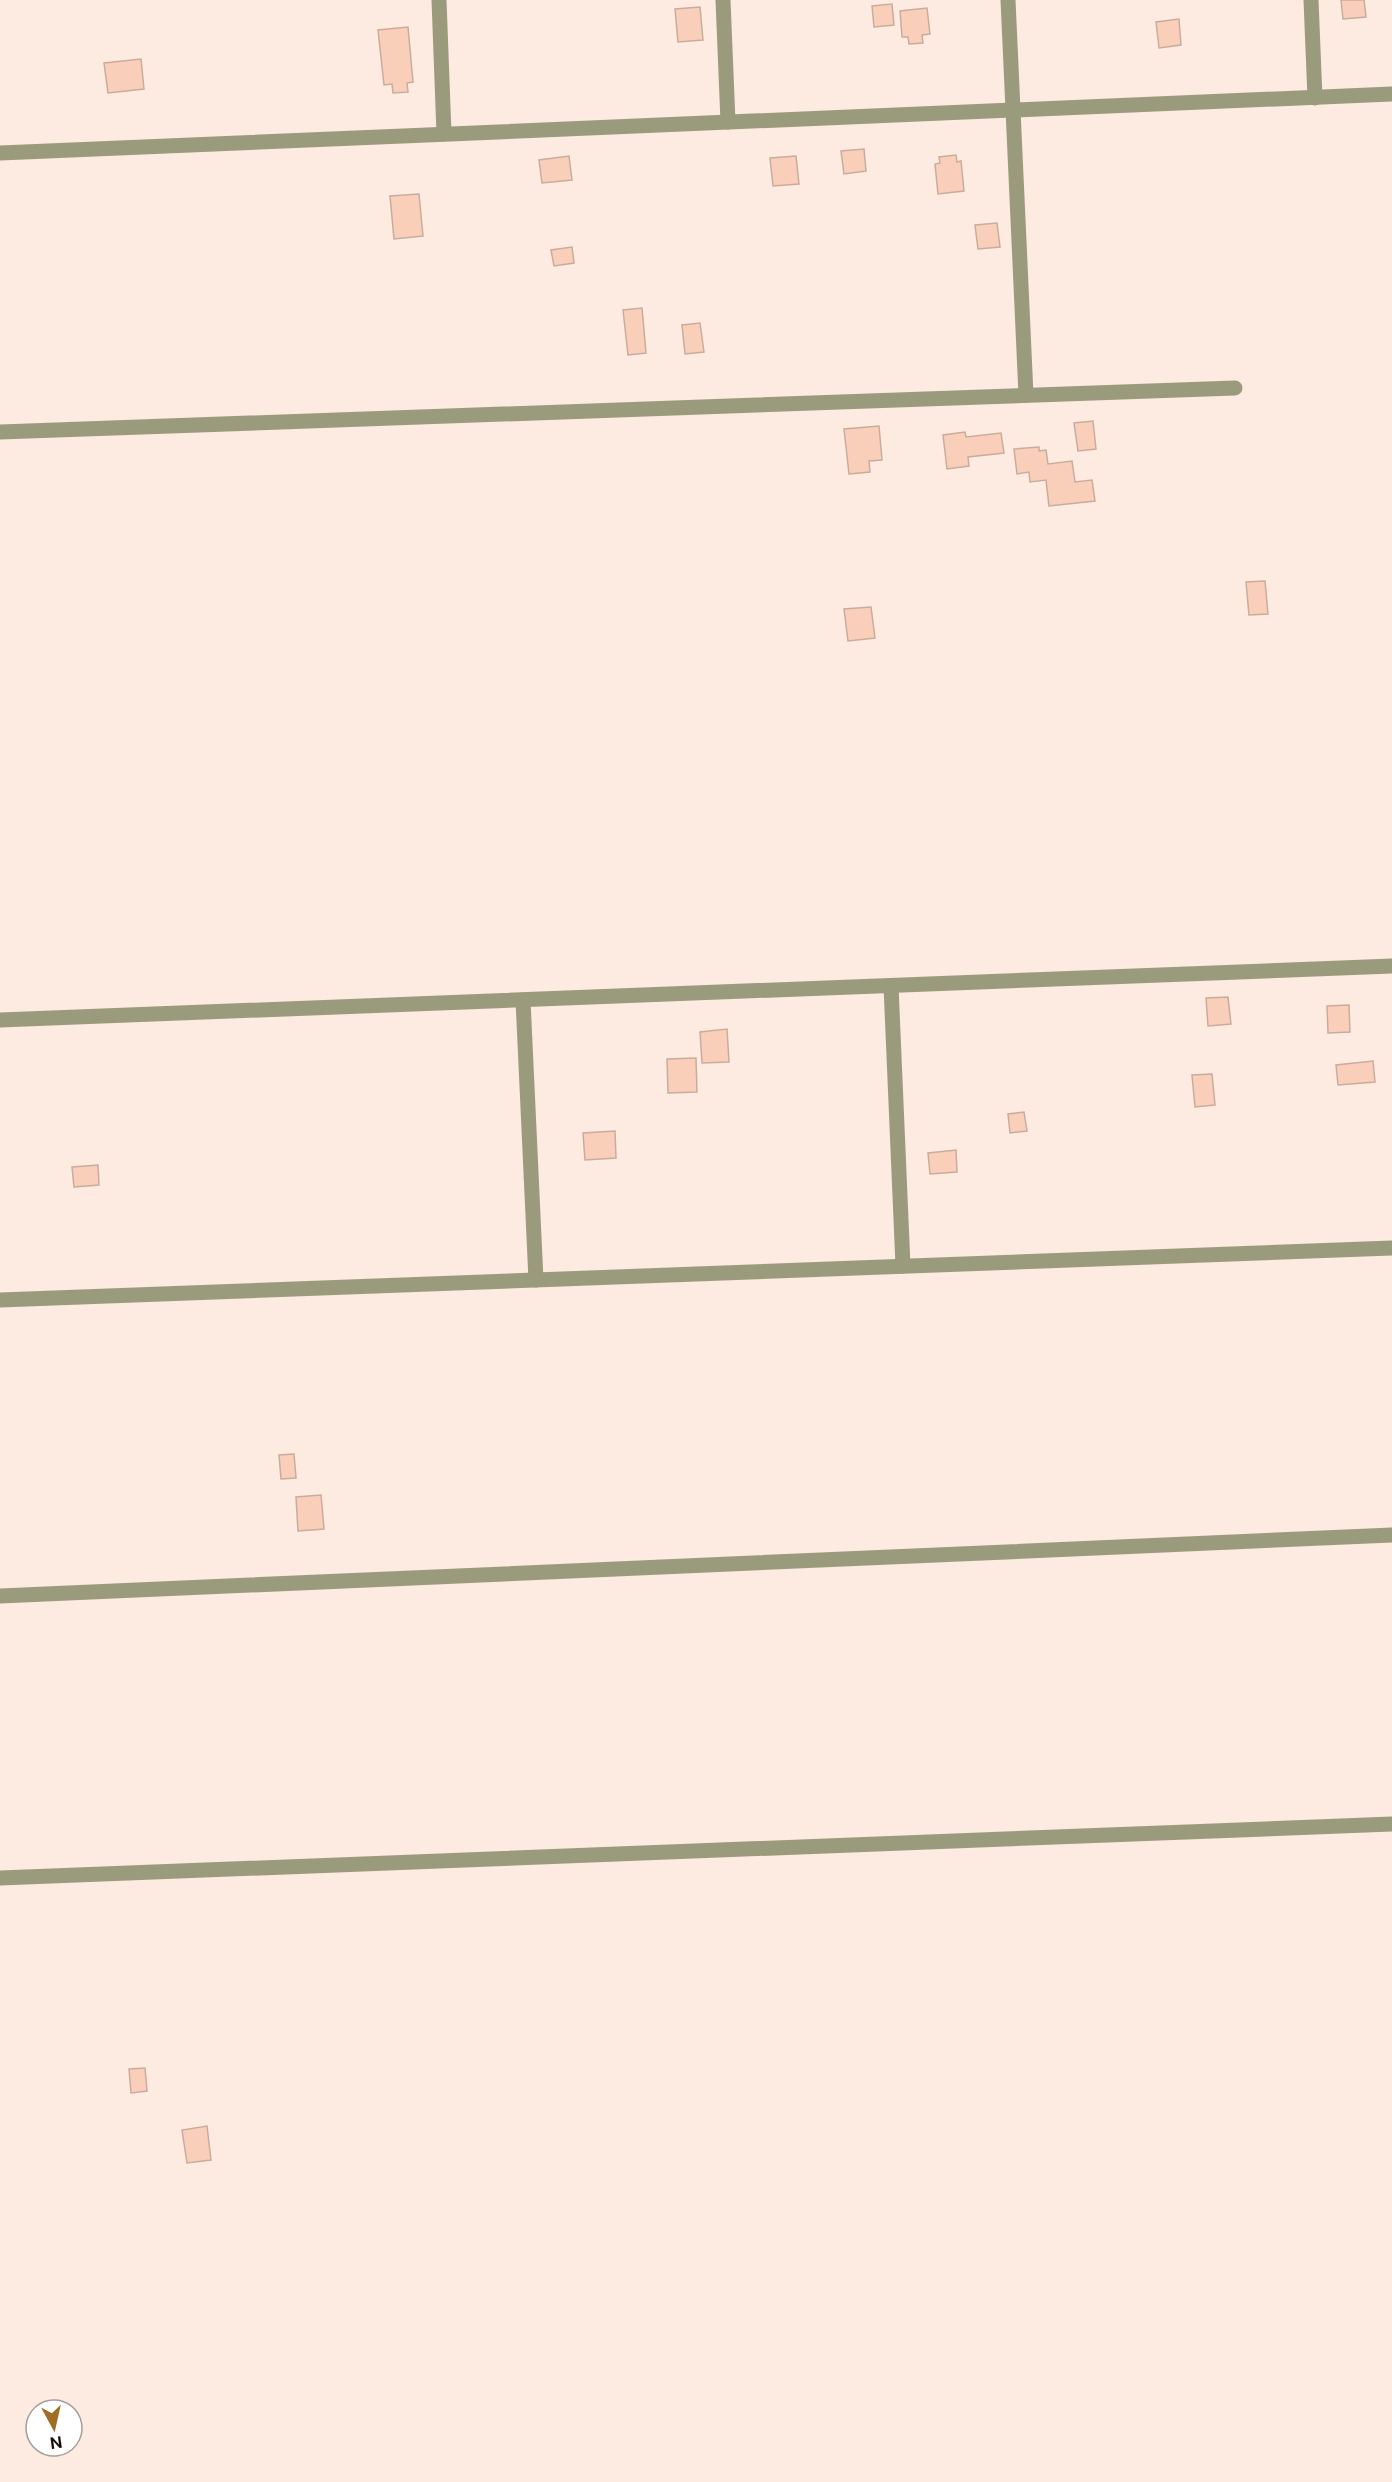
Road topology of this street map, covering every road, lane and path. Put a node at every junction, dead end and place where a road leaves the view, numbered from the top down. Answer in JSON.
{"nodes":[{"id":1,"x":439,"y":0,"type":"edge"},
{"id":2,"x":723,"y":0,"type":"edge"},
{"id":3,"x":1008,"y":0,"type":"edge"},
{"id":4,"x":1311,"y":0,"type":"edge"},
{"id":5,"x":1392,"y":94,"type":"edge"},
{"id":6,"x":1315,"y":98,"type":"junction"},
{"id":7,"x":1013,"y":110,"type":"junction"},
{"id":8,"x":728,"y":122,"type":"junction"},
{"id":9,"x":444,"y":134,"type":"junction"},
{"id":10,"x":0,"y":153,"type":"edge"},
{"id":11,"x":1235,"y":388,"type":"dead end"},
{"id":12,"x":1026,"y":396,"type":"junction"},
{"id":13,"x":0,"y":432,"type":"edge"},
{"id":14,"x":1392,"y":966,"type":"edge"},
{"id":15,"x":891,"y":986,"type":"junction"},
{"id":16,"x":523,"y":1000,"type":"junction"},
{"id":17,"x":0,"y":1020,"type":"edge"},
{"id":18,"x":1392,"y":1248,"type":"edge"},
{"id":19,"x":903,"y":1266,"type":"junction"},
{"id":20,"x":536,"y":1280,"type":"junction"},
{"id":21,"x":0,"y":1300,"type":"edge"},
{"id":22,"x":1392,"y":1535,"type":"edge"},
{"id":23,"x":0,"y":1596,"type":"edge"},
{"id":24,"x":1392,"y":1824,"type":"edge"},
{"id":25,"x":0,"y":1878,"type":"edge"}],
"edges":[{"from":1,"to":9,"type":"street"},
{"from":2,"to":8,"type":"street"},
{"from":3,"to":7,"type":"street"},
{"from":4,"to":6,"type":"street"},
{"from":5,"to":6,"type":"street"},
{"from":6,"to":7,"type":"street"},
{"from":7,"to":8,"type":"street"},
{"from":7,"to":12,"type":"street"},
{"from":8,"to":9,"type":"street"},
{"from":9,"to":10,"type":"street"},
{"from":11,"to":12,"type":"street"},
{"from":12,"to":13,"type":"street"},
{"from":14,"to":15,"type":"street"},
{"from":15,"to":16,"type":"street"},
{"from":15,"to":19,"type":"street"},
{"from":16,"to":17,"type":"street"},
{"from":16,"to":20,"type":"street"},
{"from":18,"to":19,"type":"street"},
{"from":19,"to":20,"type":"street"},
{"from":20,"to":21,"type":"street"},
{"from":22,"to":23,"type":"street"},
{"from":24,"to":25,"type":"street"}]}
